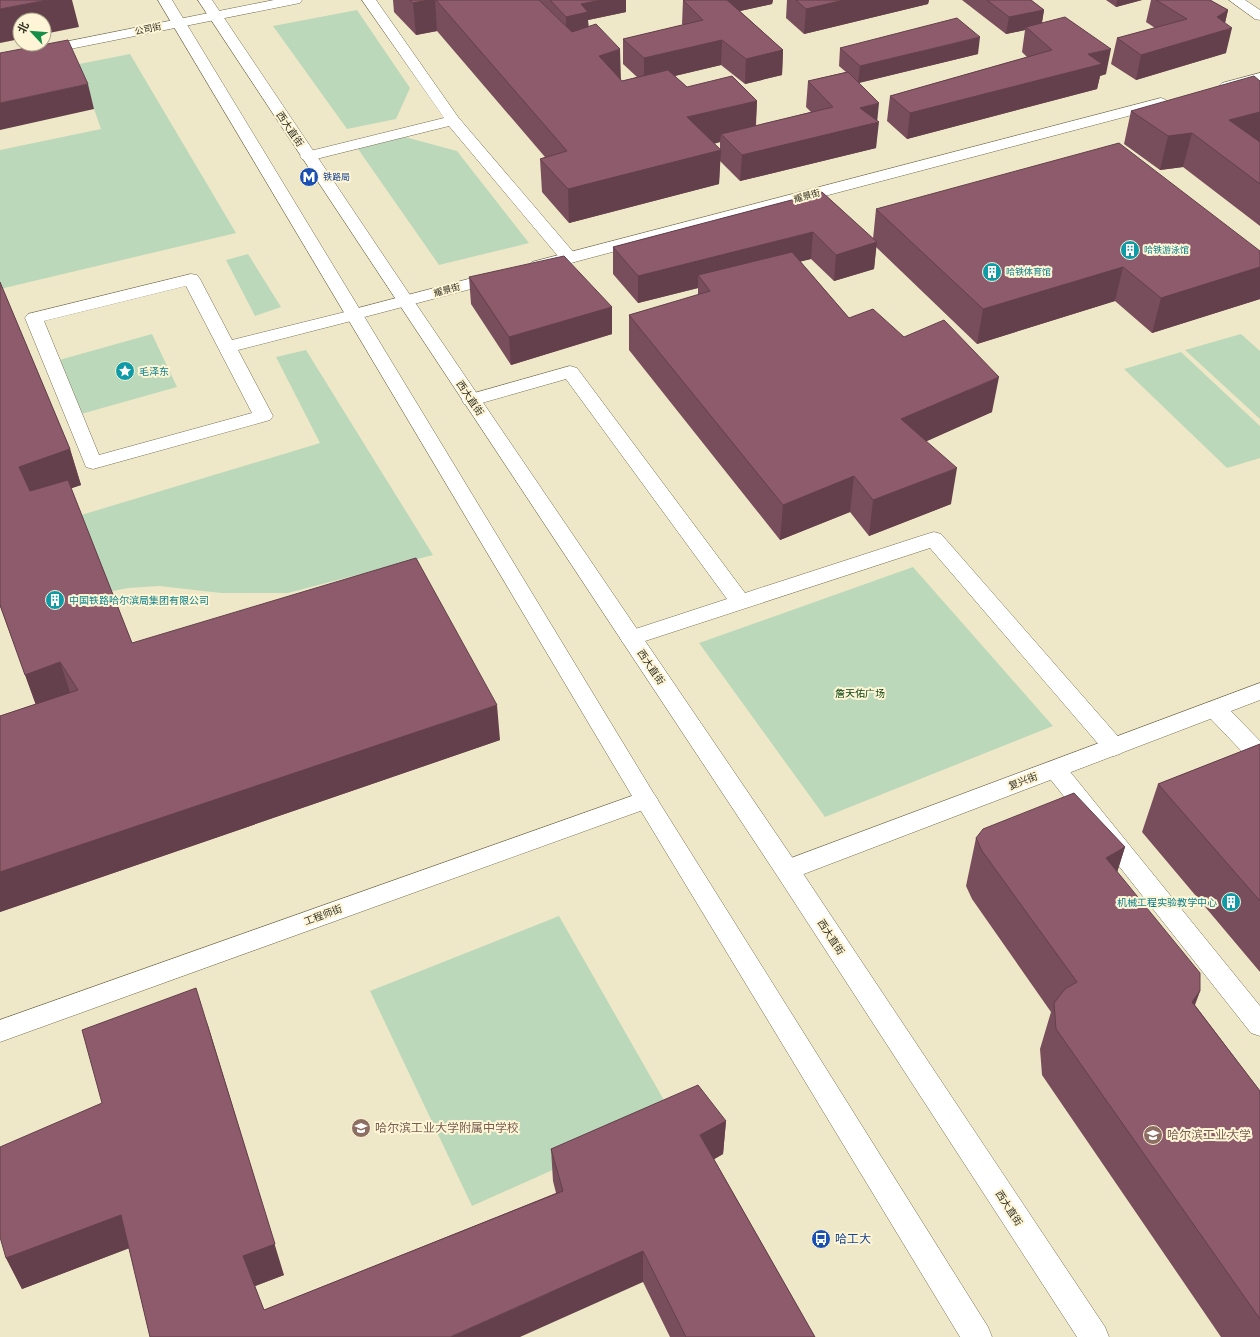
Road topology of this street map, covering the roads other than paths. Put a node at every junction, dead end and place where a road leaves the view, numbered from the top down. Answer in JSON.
{"nodes":[{"id":1,"x":165,"y":0,"type":"edge"},
{"id":2,"x":295,"y":0,"type":"edge"},
{"id":3,"x":369,"y":0,"type":"edge"},
{"id":4,"x":1236,"y":0,"type":"edge"},
{"id":5,"x":210,"y":8,"type":"edge"},
{"id":6,"x":1260,"y":16,"type":"edge"},
{"id":7,"x":179,"y":23,"type":"junction"},
{"id":8,"x":0,"y":59,"type":"edge"},
{"id":9,"x":1260,"y":77,"type":"edge"},
{"id":10,"x":1214,"y":89,"type":"edge"},
{"id":11,"x":1176,"y":99,"type":"edge"},
{"id":12,"x":453,"y":120,"type":"junction"},
{"id":13,"x":308,"y":156,"type":"junction"},
{"id":14,"x":569,"y":258,"type":"junction"},
{"id":15,"x":405,"y":301,"type":"junction"},
{"id":16,"x":353,"y":315,"type":"junction"},
{"id":17,"x":227,"y":347,"type":"junction"},
{"id":18,"x":471,"y":400,"type":"junction"},
{"id":19,"x":740,"y":602,"type":"junction"},
{"id":20,"x":631,"y":638,"type":"junction"},
{"id":21,"x":1260,"y":691,"type":"edge"},
{"id":22,"x":1215,"y":709,"type":"junction"},
{"id":23,"x":1114,"y":747,"type":"junction"},
{"id":24,"x":1260,"y":756,"type":"edge"},
{"id":25,"x":1055,"y":769,"type":"junction"},
{"id":26,"x":646,"y":800,"type":"junction"},
{"id":27,"x":787,"y":870,"type":"junction"},
{"id":28,"x":1260,"y":1025,"type":"edge"},
{"id":29,"x":0,"y":1031,"type":"edge"},
{"id":30,"x":977,"y":1337,"type":"edge"},
{"id":31,"x":1094,"y":1337,"type":"edge"}],
"edges":[{"from":1,"to":7,"type":"main road"},
{"from":2,"to":5,"type":"main road","name":"公司街"},
{"from":3,"to":12,"type":"main road"},
{"from":4,"to":6,"type":"main road"},
{"from":5,"to":7,"type":"main road","name":"公司街"},
{"from":5,"to":13,"type":"main road","name":"西大直街"},
{"from":7,"to":8,"type":"main road","name":"公司街"},
{"from":7,"to":16,"type":"main road"},
{"from":9,"to":10,"type":"main road"},
{"from":11,"to":14,"type":"main road","name":"耀景街"},
{"from":12,"to":13,"type":"main road"},
{"from":12,"to":14,"type":"main road"},
{"from":13,"to":15,"type":"main road","name":"西大直街"},
{"from":14,"to":15,"type":"main road","name":"耀景街"},
{"from":15,"to":16,"type":"main road","name":"耀景街"},
{"from":15,"to":18,"type":"main road","name":"西大直街"},
{"from":16,"to":17,"type":"main road","name":"耀景街"},
{"from":16,"to":26,"type":"main road"},
{"from":17,"to":17,"type":"main road"},
{"from":18,"to":19,"type":"main road"},
{"from":18,"to":20,"type":"main road","name":"西大直街"},
{"from":19,"to":20,"type":"main road"},
{"from":19,"to":23,"type":"main road"},
{"from":20,"to":27,"type":"main road","name":"西大直街"},
{"from":21,"to":22,"type":"main road","name":"复兴街"},
{"from":22,"to":23,"type":"main road","name":"复兴街"},
{"from":22,"to":24,"type":"main road"},
{"from":23,"to":25,"type":"main road","name":"复兴街"},
{"from":25,"to":27,"type":"main road","name":"复兴街"},
{"from":25,"to":28,"type":"main road"},
{"from":26,"to":29,"type":"main road","name":"工程师街"},
{"from":26,"to":30,"type":"main road"},
{"from":27,"to":31,"type":"main road","name":"西大直街"}]}
